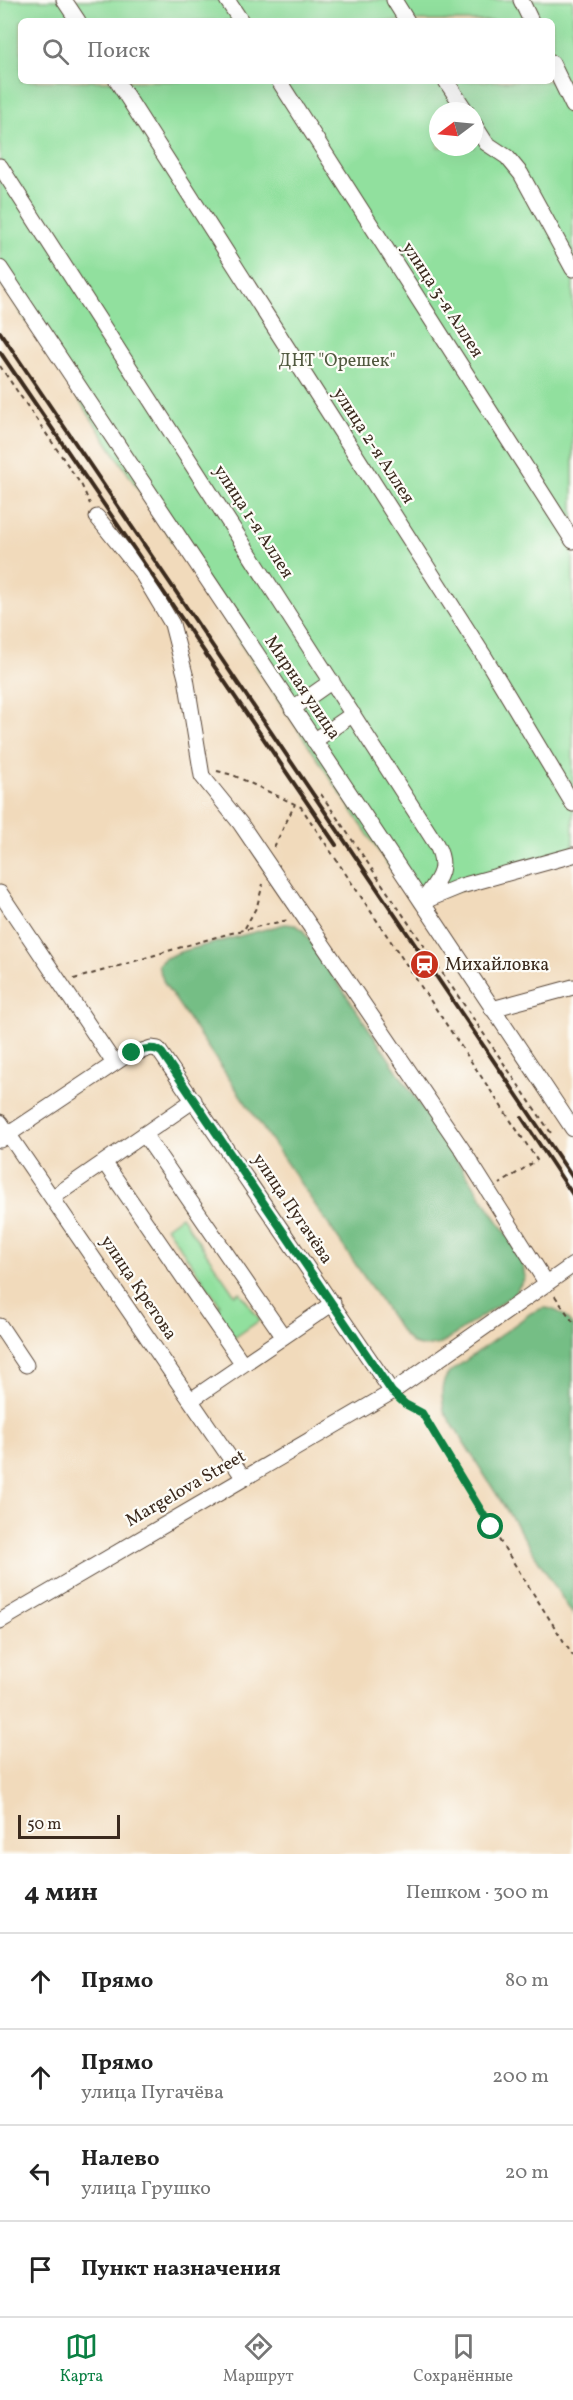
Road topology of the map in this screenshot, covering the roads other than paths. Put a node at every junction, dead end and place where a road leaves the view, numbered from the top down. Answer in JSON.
{"nodes":[{"id":1,"x":64,"y":0,"type":"edge"},
{"id":2,"x":227,"y":0,"type":"edge"},
{"id":3,"x":394,"y":0,"type":"edge"},
{"id":4,"x":521,"y":0,"type":"edge"},
{"id":5,"x":76,"y":18,"type":"edge"},
{"id":6,"x":239,"y":18,"type":"edge"},
{"id":7,"x":405,"y":18,"type":"edge"},
{"id":8,"x":530,"y":18,"type":"edge"},
{"id":9,"x":555,"y":69,"type":"edge"},
{"id":10,"x":119,"y":84,"type":"edge"},
{"id":11,"x":281,"y":84,"type":"edge"},
{"id":12,"x":448,"y":84,"type":"edge"},
{"id":13,"x":460,"y":102,"type":"edge"},
{"id":14,"x":573,"y":106,"type":"edge"},
{"id":15,"x":483,"y":138,"type":"edge"},
{"id":16,"x":0,"y":166,"type":"edge"},
{"id":17,"x":0,"y":268,"type":"edge"},
{"id":18,"x":573,"y":269,"type":"edge"},
{"id":19,"x":97,"y":517,"type":"road end"},
{"id":20,"x":573,"y":541,"type":"edge"},
{"id":21,"x":332,"y":681,"type":"junction"},
{"id":22,"x":292,"y":709,"type":"junction"},
{"id":23,"x":353,"y":714,"type":"junction"},
{"id":24,"x":314,"y":741,"type":"junction"},
{"id":25,"x":573,"y":804,"type":"edge"},
{"id":26,"x":573,"y":855,"type":"edge"},
{"id":27,"x":0,"y":893,"type":"edge"},
{"id":28,"x":422,"y":902,"type":"junction"},
{"id":29,"x":573,"y":987,"type":"edge"},
{"id":30,"x":492,"y":1009,"type":"junction"},
{"id":31,"x":114,"y":1063,"type":"junction"},
{"id":32,"x":194,"y":1100,"type":"junction"},
{"id":33,"x":573,"y":1129,"type":"edge"},
{"id":34,"x":3,"y":1132,"type":"edge"},
{"id":35,"x":144,"y":1134,"type":"junction"},
{"id":36,"x":104,"y":1162,"type":"junction"},
{"id":37,"x":52,"y":1198,"type":"junction"},
{"id":38,"x":573,"y":1265,"type":"edge"},
{"id":39,"x":547,"y":1284,"type":"junction"},
{"id":40,"x":333,"y":1303,"type":"junction"},
{"id":41,"x":0,"y":1326,"type":"edge"},
{"id":42,"x":283,"y":1336,"type":"junction"},
{"id":43,"x":243,"y":1364,"type":"junction"},
{"id":44,"x":26,"y":1365,"type":"dead end"},
{"id":45,"x":392,"y":1392,"type":"junction"},
{"id":46,"x":191,"y":1400,"type":"junction"},
{"id":47,"x":243,"y":1477,"type":"junction"},
{"id":48,"x":0,"y":1621,"type":"edge"}],
"edges":[{"from":1,"to":5,"type":"street"},
{"from":2,"to":6,"type":"street"},
{"from":3,"to":7,"type":"street"},
{"from":4,"to":8,"type":"street"},
{"from":9,"to":14,"type":"street"},
{"from":10,"to":25,"type":"street","name":"улица 2-я Аллея"},
{"from":11,"to":20,"type":"street","name":"улица 3-я Аллея"},
{"from":12,"to":13,"type":"street"},
{"from":15,"to":18,"type":"street"},
{"from":16,"to":21,"type":"street","name":"улица 1-я Аллея"},
{"from":17,"to":22,"type":"street","name":"Мирная улица"},
{"from":19,"to":39,"type":"street"},
{"from":21,"to":22,"type":"street"},
{"from":21,"to":23,"type":"street","name":"улица 1-я Аллея"},
{"from":22,"to":24,"type":"street","name":"Мирная улица"},
{"from":23,"to":24,"type":"street"},
{"from":23,"to":28,"type":"street","name":"улица 1-я Аллея"},
{"from":24,"to":28,"type":"street","name":"Мирная улица"},
{"from":26,"to":28,"type":"street"},
{"from":27,"to":31,"type":"street"},
{"from":28,"to":30,"type":"street","name":"Мирная улица"},
{"from":29,"to":30,"type":"street"},
{"from":30,"to":33,"type":"street","name":"Мирная улица"},
{"from":31,"to":32,"type":"street","name":"улица Пугачёва"},
{"from":31,"to":34,"type":"street"},
{"from":32,"to":35,"type":"street"},
{"from":32,"to":40,"type":"street","name":"улица Пугачёва"},
{"from":34,"to":37,"type":"street","name":"улица Кретова"},
{"from":35,"to":36,"type":"street"},
{"from":35,"to":42,"type":"street"},
{"from":36,"to":37,"type":"street"},
{"from":36,"to":43,"type":"street"},
{"from":37,"to":46,"type":"street","name":"улица Кретова"},
{"from":38,"to":39,"type":"street","name":"Margelova Street"},
{"from":39,"to":45,"type":"street","name":"Margelova Street"},
{"from":40,"to":42,"type":"street"},
{"from":40,"to":45,"type":"street","name":"улица Пугачёва"},
{"from":41,"to":44,"type":"street"},
{"from":42,"to":43,"type":"street"},
{"from":43,"to":46,"type":"street"},
{"from":45,"to":47,"type":"street","name":"Margelova Street"},
{"from":46,"to":47,"type":"street","name":"улица Кретова"},
{"from":47,"to":48,"type":"street","name":"Margelova Street"}]}
